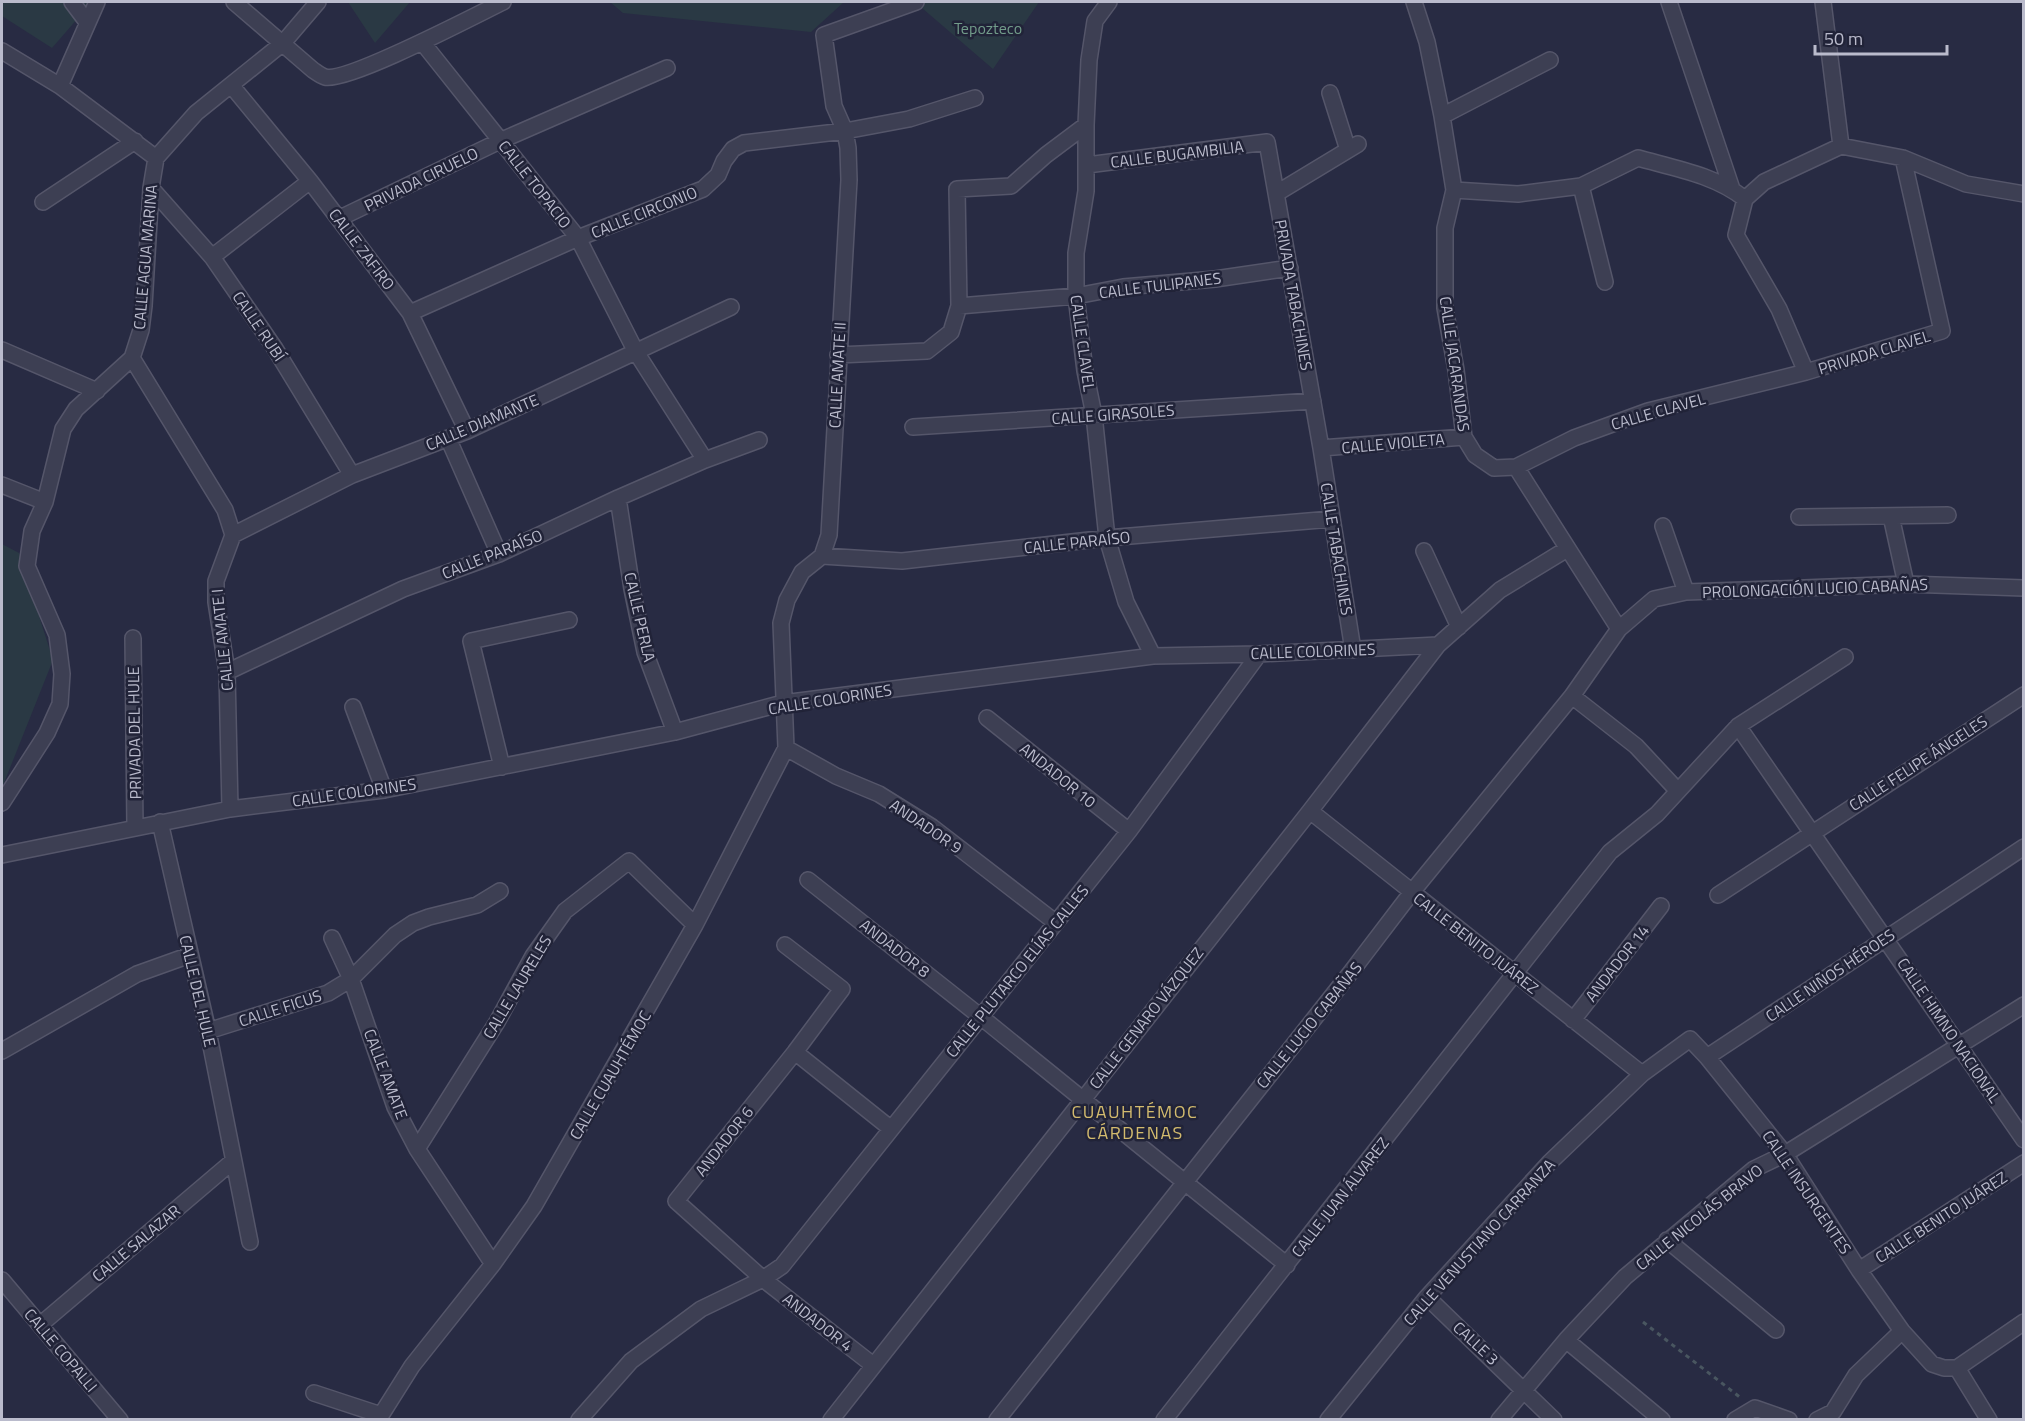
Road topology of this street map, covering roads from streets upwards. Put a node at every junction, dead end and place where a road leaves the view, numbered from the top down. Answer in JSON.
{"nodes":[{"id":1,"x":72,"y":2,"type":"edge"},
{"id":2,"x":97,"y":2,"type":"edge"},
{"id":3,"x":234,"y":2,"type":"edge"},
{"id":4,"x":318,"y":2,"type":"edge"},
{"id":5,"x":503,"y":2,"type":"edge"},
{"id":6,"x":916,"y":2,"type":"edge"},
{"id":7,"x":1109,"y":2,"type":"edge"},
{"id":8,"x":1414,"y":2,"type":"edge"},
{"id":9,"x":1669,"y":2,"type":"edge"},
{"id":10,"x":1823,"y":2,"type":"edge"},
{"id":11,"x":87,"y":22,"type":"junction"},
{"id":12,"x":422,"y":42,"type":"junction"},
{"id":13,"x":283,"y":44,"type":"junction"},
{"id":14,"x":2,"y":51,"type":"edge"},
{"id":15,"x":1550,"y":60,"type":"dead end"},
{"id":16,"x":667,"y":68,"type":"dead end"},
{"id":17,"x":231,"y":85,"type":"junction"},
{"id":18,"x":60,"y":86,"type":"junction"},
{"id":19,"x":1330,"y":93,"type":"dead end"},
{"id":20,"x":975,"y":98,"type":"dead end"},
{"id":21,"x":1442,"y":116,"type":"junction"},
{"id":22,"x":1086,"y":125,"type":"junction"},
{"id":23,"x":845,"y":131,"type":"junction"},
{"id":24,"x":502,"y":140,"type":"junction"},
{"id":25,"x":135,"y":141,"type":"junction"},
{"id":26,"x":1267,"y":142,"type":"joint"},
{"id":27,"x":1840,"y":146,"type":"junction"},
{"id":28,"x":156,"y":158,"type":"junction"},
{"id":29,"x":1902,"y":158,"type":"junction"},
{"id":30,"x":1087,"y":165,"type":"junction"},
{"id":31,"x":310,"y":181,"type":"junction"},
{"id":32,"x":1581,"y":186,"type":"junction"},
{"id":33,"x":151,"y":188,"type":"junction"},
{"id":34,"x":1732,"y":189,"type":"junction"},
{"id":35,"x":1454,"y":190,"type":"junction"},
{"id":36,"x":1277,"y":193,"type":"junction"},
{"id":37,"x":2024,"y":194,"type":"edge"},
{"id":38,"x":1745,"y":199,"type":"junction"},
{"id":39,"x":43,"y":202,"type":"dead end"},
{"id":40,"x":339,"y":219,"type":"junction"},
{"id":41,"x":578,"y":238,"type":"junction"},
{"id":42,"x":212,"y":257,"type":"junction"},
{"id":43,"x":1290,"y":268,"type":"junction"},
{"id":44,"x":1605,"y":282,"type":"dead end"},
{"id":45,"x":1076,"y":296,"type":"junction"},
{"id":46,"x":959,"y":306,"type":"junction"},
{"id":47,"x":731,"y":308,"type":"dead end"},
{"id":48,"x":410,"y":313,"type":"junction"},
{"id":49,"x":2,"y":350,"type":"edge"},
{"id":50,"x":636,"y":352,"type":"junction"},
{"id":51,"x":838,"y":355,"type":"junction"},
{"id":52,"x":132,"y":358,"type":"junction"},
{"id":53,"x":1806,"y":372,"type":"junction"},
{"id":54,"x":97,"y":390,"type":"junction"},
{"id":55,"x":1313,"y":401,"type":"junction"},
{"id":56,"x":1094,"y":415,"type":"junction"},
{"id":57,"x":913,"y":427,"type":"dead end"},
{"id":58,"x":467,"y":431,"type":"junction"},
{"id":59,"x":1464,"y":437,"type":"junction"},
{"id":60,"x":448,"y":438,"type":"junction"},
{"id":61,"x":759,"y":440,"type":"dead end"},
{"id":62,"x":1321,"y":448,"type":"junction"},
{"id":63,"x":705,"y":460,"type":"junction"},
{"id":64,"x":1516,"y":466,"type":"junction"},
{"id":65,"x":352,"y":475,"type":"junction"},
{"id":66,"x":2,"y":485,"type":"edge"},
{"id":67,"x":618,"y":498,"type":"junction"},
{"id":68,"x":45,"y":502,"type":"junction"},
{"id":69,"x":1948,"y":515,"type":"dead end"},
{"id":70,"x":1892,"y":516,"type":"junction"},
{"id":71,"x":1799,"y":517,"type":"dead end"},
{"id":72,"x":1332,"y":519,"type":"junction"},
{"id":73,"x":1663,"y":526,"type":"dead end"},
{"id":74,"x":233,"y":535,"type":"junction"},
{"id":75,"x":1107,"y":538,"type":"junction"},
{"id":76,"x":1567,"y":549,"type":"junction"},
{"id":77,"x":1424,"y":551,"type":"dead end"},
{"id":78,"x":499,"y":554,"type":"junction"},
{"id":79,"x":822,"y":556,"type":"junction"},
{"id":80,"x":1906,"y":584,"type":"junction"},
{"id":81,"x":2024,"y":588,"type":"edge"},
{"id":82,"x":1686,"y":592,"type":"junction"},
{"id":83,"x":569,"y":620,"type":"dead end"},
{"id":84,"x":1459,"y":627,"type":"junction"},
{"id":85,"x":1619,"y":629,"type":"junction"},
{"id":86,"x":133,"y":638,"type":"dead end"},
{"id":87,"x":1438,"y":645,"type":"junction"},
{"id":88,"x":1353,"y":650,"type":"junction"},
{"id":89,"x":1259,"y":654,"type":"junction"},
{"id":90,"x":1153,"y":656,"type":"junction"},
{"id":91,"x":1845,"y":657,"type":"dead end"},
{"id":92,"x":227,"y":672,"type":"junction"},
{"id":93,"x":2024,"y":695,"type":"edge"},
{"id":94,"x":1572,"y":696,"type":"junction"},
{"id":95,"x":783,"y":703,"type":"junction"},
{"id":96,"x":353,"y":706,"type":"dead end"},
{"id":97,"x":987,"y":718,"type":"dead end"},
{"id":98,"x":1738,"y":726,"type":"junction"},
{"id":99,"x":675,"y":732,"type":"junction"},
{"id":100,"x":786,"y":748,"type":"junction"},
{"id":101,"x":502,"y":767,"type":"junction"},
{"id":102,"x":384,"y":790,"type":"junction"},
{"id":103,"x":1678,"y":791,"type":"junction"},
{"id":104,"x":2,"y":803,"type":"edge"},
{"id":105,"x":230,"y":809,"type":"junction"},
{"id":106,"x":1310,"y":812,"type":"junction"},
{"id":107,"x":160,"y":822,"type":"junction"},
{"id":108,"x":135,"y":828,"type":"junction"},
{"id":109,"x":1129,"y":831,"type":"junction"},
{"id":110,"x":1812,"y":832,"type":"junction"},
{"id":111,"x":2024,"y":847,"type":"edge"},
{"id":112,"x":2,"y":855,"type":"edge"},
{"id":113,"x":808,"y":880,"type":"dead end"},
{"id":114,"x":500,"y":891,"type":"dead end"},
{"id":115,"x":1412,"y":892,"type":"junction"},
{"id":116,"x":1718,"y":895,"type":"dead end"},
{"id":117,"x":1661,"y":906,"type":"dead end"},
{"id":118,"x":1055,"y":922,"type":"junction"},
{"id":119,"x":695,"y":925,"type":"junction"},
{"id":120,"x":332,"y":938,"type":"dead end"},
{"id":121,"x":1885,"y":938,"type":"junction"},
{"id":122,"x":785,"y":945,"type":"dead end"},
{"id":123,"x":190,"y":955,"type":"junction"},
{"id":124,"x":1515,"y":973,"type":"junction"},
{"id":125,"x":351,"y":979,"type":"junction"},
{"id":126,"x":2024,"y":1005,"type":"edge"},
{"id":127,"x":981,"y":1017,"type":"junction"},
{"id":128,"x":1573,"y":1020,"type":"junction"},
{"id":129,"x":208,"y":1031,"type":"junction"},
{"id":130,"x":1959,"y":1046,"type":"junction"},
{"id":131,"x":2,"y":1051,"type":"edge"},
{"id":132,"x":795,"y":1052,"type":"junction"},
{"id":133,"x":1707,"y":1057,"type":"junction"},
{"id":134,"x":1642,"y":1074,"type":"junction"},
{"id":135,"x":1083,"y":1099,"type":"junction"},
{"id":136,"x":890,"y":1128,"type":"junction"},
{"id":137,"x":2024,"y":1140,"type":"edge"},
{"id":138,"x":417,"y":1149,"type":"junction"},
{"id":139,"x":1785,"y":1154,"type":"junction"},
{"id":140,"x":233,"y":1161,"type":"junction"},
{"id":141,"x":2024,"y":1163,"type":"edge"},
{"id":142,"x":1184,"y":1181,"type":"junction"},
{"id":143,"x":1667,"y":1240,"type":"junction"},
{"id":144,"x":250,"y":1242,"type":"dead end"},
{"id":145,"x":493,"y":1264,"type":"junction"},
{"id":146,"x":1287,"y":1265,"type":"junction"},
{"id":147,"x":1858,"y":1270,"type":"junction"},
{"id":148,"x":763,"y":1279,"type":"junction"},
{"id":149,"x":2,"y":1280,"type":"edge"},
{"id":150,"x":1427,"y":1297,"type":"junction"},
{"id":151,"x":2024,"y":1322,"type":"edge"},
{"id":152,"x":40,"y":1325,"type":"junction"},
{"id":153,"x":1776,"y":1330,"type":"dead end"},
{"id":154,"x":1902,"y":1331,"type":"junction"},
{"id":155,"x":1566,"y":1340,"type":"junction"},
{"id":156,"x":873,"y":1365,"type":"junction"},
{"id":157,"x":1957,"y":1368,"type":"junction"},
{"id":158,"x":1524,"y":1389,"type":"junction"},
{"id":159,"x":314,"y":1393,"type":"dead end"},
{"id":160,"x":587,"y":1416,"type":"edge"},
{"id":161,"x":1836,"y":1416,"type":"edge"},
{"id":162,"x":380,"y":1417,"type":"edge"},
{"id":163,"x":120,"y":1419,"type":"edge"},
{"id":164,"x":831,"y":1419,"type":"edge"},
{"id":165,"x":997,"y":1419,"type":"edge"},
{"id":166,"x":1164,"y":1419,"type":"edge"},
{"id":167,"x":1328,"y":1419,"type":"edge"},
{"id":168,"x":1499,"y":1419,"type":"edge"},
{"id":169,"x":1554,"y":1419,"type":"edge"},
{"id":170,"x":1662,"y":1419,"type":"edge"},
{"id":171,"x":1735,"y":1419,"type":"edge"},
{"id":172,"x":1789,"y":1419,"type":"edge"},
{"id":173,"x":1816,"y":1419,"type":"edge"},
{"id":174,"x":1989,"y":1419,"type":"edge"}],
"edges":[{"from":1,"to":11,"type":"street"},
{"from":2,"to":11,"type":"street"},
{"from":3,"to":13,"type":"street"},
{"from":4,"to":13,"type":"street"},
{"from":5,"to":12,"type":"street"},
{"from":6,"to":23,"type":"street","name":"CALLE AMATE II"},
{"from":7,"to":22,"type":"street","name":"CALLE CLAVEL"},
{"from":8,"to":21,"type":"street","name":"CALLE JACARANDAS"},
{"from":9,"to":34,"type":"street"},
{"from":10,"to":27,"type":"street"},
{"from":11,"to":18,"type":"street"},
{"from":12,"to":13,"type":"street"},
{"from":12,"to":24,"type":"street","name":"CALLE TOPACIO"},
{"from":13,"to":17,"type":"street"},
{"from":14,"to":18,"type":"street"},
{"from":15,"to":21,"type":"street"},
{"from":16,"to":24,"type":"street","name":"PRIVADA CIRUELO"},
{"from":17,"to":28,"type":"street"},
{"from":17,"to":31,"type":"street","name":"CALLE ZAFIRO"},
{"from":18,"to":25,"type":"street"},
{"from":19,"to":36,"type":"street"},
{"from":20,"to":23,"type":"street","name":"CALLE CIRCONIO"},
{"from":21,"to":35,"type":"street","name":"CALLE JACARANDAS"},
{"from":22,"to":30,"type":"street","name":"CALLE CLAVEL"},
{"from":22,"to":46,"type":"street"},
{"from":23,"to":41,"type":"street","name":"CALLE CIRCONIO"},
{"from":23,"to":51,"type":"street","name":"CALLE AMATE II"},
{"from":24,"to":40,"type":"street","name":"PRIVADA CIRUELO"},
{"from":24,"to":41,"type":"street","name":"CALLE TOPACIO"},
{"from":25,"to":28,"type":"street"},
{"from":25,"to":39,"type":"street"},
{"from":26,"to":30,"type":"street","name":"CALLE BUGAMBILIA"},
{"from":26,"to":36,"type":"street","name":"PRIVADA TABACHINES"},
{"from":27,"to":29,"type":"street"},
{"from":27,"to":38,"type":"street"},
{"from":28,"to":33,"type":"street","name":"CALLE AGUA MARINA"},
{"from":29,"to":37,"type":"street"},
{"from":29,"to":53,"type":"street","name":"PRIVADA CLAVEL"},
{"from":30,"to":45,"type":"street","name":"CALLE CLAVEL"},
{"from":31,"to":40,"type":"street","name":"CALLE ZAFIRO"},
{"from":31,"to":42,"type":"street"},
{"from":32,"to":34,"type":"street"},
{"from":32,"to":35,"type":"street"},
{"from":32,"to":44,"type":"street"},
{"from":33,"to":42,"type":"street","name":"CALLE RUBÍ"},
{"from":33,"to":52,"type":"street","name":"CALLE AGUA MARINA"},
{"from":34,"to":38,"type":"street"},
{"from":35,"to":59,"type":"street","name":"CALLE JACARANDAS"},
{"from":36,"to":43,"type":"street","name":"PRIVADA TABACHINES"},
{"from":38,"to":53,"type":"street"},
{"from":40,"to":48,"type":"street","name":"CALLE ZAFIRO"},
{"from":41,"to":48,"type":"street","name":"CALLE CIRCONIO"},
{"from":41,"to":50,"type":"street","name":"CALLE TOPACIO"},
{"from":42,"to":65,"type":"street","name":"CALLE RUBÍ"},
{"from":43,"to":45,"type":"street","name":"CALLE TULIPANES"},
{"from":43,"to":55,"type":"street","name":"PRIVADA TABACHINES"},
{"from":45,"to":46,"type":"street","name":"CALLE TULIPANES"},
{"from":45,"to":56,"type":"street","name":"CALLE CLAVEL"},
{"from":46,"to":51,"type":"street"},
{"from":47,"to":50,"type":"street","name":"CALLE DIAMANTE"},
{"from":48,"to":58,"type":"street","name":"CALLE ZAFIRO"},
{"from":49,"to":54,"type":"street"},
{"from":50,"to":58,"type":"street","name":"CALLE DIAMANTE"},
{"from":50,"to":63,"type":"street","name":"CALLE TOPACIO"},
{"from":51,"to":79,"type":"street","name":"CALLE AMATE II"},
{"from":52,"to":54,"type":"street","name":"CALLE AGUA MARINA"},
{"from":52,"to":74,"type":"street"},
{"from":53,"to":64,"type":"street","name":"CALLE CLAVEL"},
{"from":54,"to":68,"type":"street","name":"CALLE AGUA MARINA"},
{"from":55,"to":56,"type":"street","name":"CALLE GIRASOLES"},
{"from":55,"to":62,"type":"street","name":"PRIVADA TABACHINES"},
{"from":56,"to":57,"type":"street","name":"CALLE GIRASOLES"},
{"from":56,"to":75,"type":"street","name":"CALLE CLAVEL"},
{"from":58,"to":60,"type":"street","name":"CALLE DIAMANTE"},
{"from":59,"to":62,"type":"street","name":"CALLE VIOLETA"},
{"from":59,"to":64,"type":"street","name":"CALLE JACARANDAS"},
{"from":60,"to":65,"type":"street","name":"CALLE DIAMANTE"},
{"from":60,"to":78,"type":"street"},
{"from":61,"to":63,"type":"street","name":"CALLE PARAÍSO"},
{"from":62,"to":72,"type":"street","name":"CALLE TABACHINES"},
{"from":63,"to":67,"type":"street","name":"CALLE PARAÍSO"},
{"from":64,"to":76,"type":"street"},
{"from":65,"to":74,"type":"street","name":"CALLE DIAMANTE"},
{"from":66,"to":68,"type":"street"},
{"from":67,"to":78,"type":"street","name":"CALLE PARAÍSO"},
{"from":67,"to":99,"type":"street","name":"CALLE PERLA"},
{"from":68,"to":104,"type":"street","name":"CALLE AGUA MARINA"},
{"from":69,"to":70,"type":"street"},
{"from":70,"to":71,"type":"street"},
{"from":70,"to":80,"type":"street"},
{"from":72,"to":75,"type":"street","name":"CALLE PARAÍSO"},
{"from":72,"to":88,"type":"street","name":"CALLE TABACHINES"},
{"from":73,"to":82,"type":"street"},
{"from":74,"to":92,"type":"street","name":"CALLE AMATE I"},
{"from":75,"to":79,"type":"street","name":"CALLE PARAÍSO"},
{"from":75,"to":90,"type":"street","name":"CALLE CLAVEL"},
{"from":76,"to":84,"type":"street"},
{"from":76,"to":85,"type":"street"},
{"from":77,"to":84,"type":"street"},
{"from":78,"to":92,"type":"street","name":"CALLE PARAÍSO"},
{"from":79,"to":95,"type":"street"},
{"from":80,"to":81,"type":"street","name":"PROLONGACIÓN LUCIO CABAÑAS"},
{"from":80,"to":82,"type":"street","name":"PROLONGACIÓN LUCIO CABAÑAS"},
{"from":82,"to":85,"type":"street","name":"PROLONGACIÓN LUCIO CABAÑAS"},
{"from":83,"to":101,"type":"street"},
{"from":84,"to":87,"type":"street"},
{"from":85,"to":94,"type":"street","name":"CALLE LUCIO CABAÑAS"},
{"from":86,"to":108,"type":"street","name":"PRIVADA DEL HULE"},
{"from":87,"to":88,"type":"street","name":"CALLE COLORINES"},
{"from":87,"to":106,"type":"street","name":"CALLE GENARO VÁZQUEZ"},
{"from":88,"to":89,"type":"street","name":"CALLE COLORINES"},
{"from":89,"to":90,"type":"street","name":"CALLE COLORINES"},
{"from":89,"to":109,"type":"street","name":"CALLE PLUTARCO ELÍAS CALLES"},
{"from":90,"to":95,"type":"street","name":"CALLE COLORINES"},
{"from":91,"to":98,"type":"street","name":"CALLE JUAN ÁLVAREZ"},
{"from":92,"to":105,"type":"street","name":"CALLE AMATE I"},
{"from":93,"to":110,"type":"street","name":"CALLE FELIPE ÁNGELES"},
{"from":94,"to":103,"type":"street"},
{"from":94,"to":115,"type":"street","name":"CALLE LUCIO CABAÑAS"},
{"from":95,"to":99,"type":"street","name":"CALLE COLORINES"},
{"from":95,"to":100,"type":"street"},
{"from":96,"to":102,"type":"street"},
{"from":97,"to":109,"type":"street","name":"ANDADOR 10"},
{"from":98,"to":103,"type":"street","name":"CALLE JUAN ÁLVAREZ"},
{"from":98,"to":110,"type":"street","name":"CALLE HIMNO NACIONAL"},
{"from":99,"to":101,"type":"street","name":"CALLE COLORINES"},
{"from":100,"to":118,"type":"street","name":"ANDADOR 9"},
{"from":100,"to":119,"type":"street","name":"CALLE CUAUHTÉMOC"},
{"from":101,"to":102,"type":"street","name":"CALLE COLORINES"},
{"from":102,"to":105,"type":"street","name":"CALLE COLORINES"},
{"from":103,"to":124,"type":"street","name":"CALLE JUAN ÁLVAREZ"},
{"from":105,"to":107,"type":"street","name":"CALLE COLORINES"},
{"from":106,"to":115,"type":"street","name":"CALLE BENITO JUÁREZ"},
{"from":106,"to":135,"type":"street","name":"CALLE GENARO VÁZQUEZ"},
{"from":107,"to":108,"type":"street","name":"CALLE COLORINES"},
{"from":107,"to":123,"type":"street","name":"CALLE DEL HULE"},
{"from":108,"to":112,"type":"street","name":"CALLE COLORINES"},
{"from":109,"to":118,"type":"street","name":"CALLE PLUTARCO ELÍAS CALLES"},
{"from":110,"to":116,"type":"street","name":"CALLE FELIPE ÁNGELES"},
{"from":110,"to":121,"type":"street","name":"CALLE HIMNO NACIONAL"},
{"from":111,"to":121,"type":"street","name":"CALLE NIÑOS HÉROES"},
{"from":113,"to":127,"type":"street","name":"ANDADOR 8"},
{"from":114,"to":125,"type":"street","name":"CALLE FICUS"},
{"from":115,"to":124,"type":"street","name":"CALLE BENITO JUÁREZ"},
{"from":115,"to":142,"type":"street","name":"CALLE LUCIO CABAÑAS"},
{"from":117,"to":128,"type":"street","name":"ANDADOR 14"},
{"from":118,"to":127,"type":"street","name":"CALLE PLUTARCO ELÍAS CALLES"},
{"from":119,"to":138,"type":"street","name":"CALLE LAURELES"},
{"from":119,"to":145,"type":"street","name":"CALLE CUAUHTÉMOC"},
{"from":120,"to":125,"type":"street","name":"CALLE AMATE"},
{"from":121,"to":130,"type":"street","name":"CALLE HIMNO NACIONAL"},
{"from":121,"to":133,"type":"street","name":"CALLE NIÑOS HÉROES"},
{"from":122,"to":132,"type":"street","name":"ANDADOR 6"},
{"from":123,"to":129,"type":"street","name":"CALLE DEL HULE"},
{"from":123,"to":131,"type":"street"},
{"from":124,"to":128,"type":"street","name":"CALLE BENITO JUÁREZ"},
{"from":124,"to":146,"type":"street","name":"CALLE JUAN ÁLVAREZ"},
{"from":125,"to":129,"type":"street","name":"CALLE FICUS"},
{"from":125,"to":138,"type":"street","name":"CALLE AMATE"},
{"from":126,"to":130,"type":"street","name":"CALLE NICOLÁS BRAVO"},
{"from":127,"to":135,"type":"street","name":"ANDADOR 8"},
{"from":127,"to":136,"type":"street","name":"CALLE PLUTARCO ELÍAS CALLES"},
{"from":128,"to":134,"type":"street","name":"CALLE BENITO JUÁREZ"},
{"from":129,"to":140,"type":"street","name":"CALLE DEL HULE"},
{"from":130,"to":137,"type":"street","name":"CALLE HIMNO NACIONAL"},
{"from":130,"to":139,"type":"street","name":"CALLE NICOLÁS BRAVO"},
{"from":132,"to":136,"type":"street"},
{"from":132,"to":148,"type":"street","name":"ANDADOR 6"},
{"from":133,"to":134,"type":"street"},
{"from":133,"to":139,"type":"street","name":"CALLE INSURGENTES"},
{"from":134,"to":150,"type":"street","name":"CALLE VENUSTIANO CARRANZA"},
{"from":135,"to":142,"type":"street","name":"ANDADOR 8"},
{"from":135,"to":156,"type":"street","name":"CALLE GENARO VÁZQUEZ"},
{"from":136,"to":148,"type":"street","name":"CALLE PLUTARCO ELÍAS CALLES"},
{"from":138,"to":145,"type":"street","name":"CALLE AMATE"},
{"from":139,"to":143,"type":"street","name":"CALLE NICOLÁS BRAVO"},
{"from":139,"to":147,"type":"street","name":"CALLE INSURGENTES"},
{"from":140,"to":144,"type":"street","name":"CALLE DEL HULE"},
{"from":140,"to":152,"type":"street","name":"CALLE SALAZAR"},
{"from":141,"to":147,"type":"street","name":"CALLE BENITO JUÁREZ"},
{"from":142,"to":146,"type":"street","name":"ANDADOR 8"},
{"from":142,"to":165,"type":"street","name":"CALLE LUCIO CABAÑAS"},
{"from":143,"to":153,"type":"street"},
{"from":143,"to":155,"type":"street","name":"CALLE NICOLÁS BRAVO"},
{"from":145,"to":162,"type":"street","name":"CALLE CUAUHTÉMOC"},
{"from":146,"to":166,"type":"street","name":"CALLE JUAN ÁLVAREZ"},
{"from":147,"to":154,"type":"street","name":"CALLE INSURGENTES"},
{"from":148,"to":156,"type":"street","name":"ANDADOR 4"},
{"from":148,"to":160,"type":"street","name":"CALLE PLUTARCO ELÍAS CALLES"},
{"from":149,"to":152,"type":"street","name":"CALLE COPALLI"},
{"from":150,"to":158,"type":"street","name":"CALLE 3"},
{"from":150,"to":167,"type":"street","name":"CALLE VENUSTIANO CARRANZA"},
{"from":151,"to":157,"type":"street"},
{"from":152,"to":163,"type":"street","name":"CALLE COPALLI"},
{"from":154,"to":157,"type":"street","name":"CALLE INSURGENTES"},
{"from":154,"to":161,"type":"street"},
{"from":155,"to":158,"type":"street","name":"CALLE NICOLÁS BRAVO"},
{"from":155,"to":170,"type":"street"},
{"from":156,"to":164,"type":"street","name":"CALLE GENARO VÁZQUEZ"},
{"from":157,"to":174,"type":"street"},
{"from":158,"to":168,"type":"street","name":"CALLE NICOLÁS BRAVO"},
{"from":158,"to":169,"type":"street","name":"CALLE 3"},
{"from":159,"to":162,"type":"street"},
{"from":161,"to":173,"type":"street"},
{"from":171,"to":172,"type":"street"}]}
